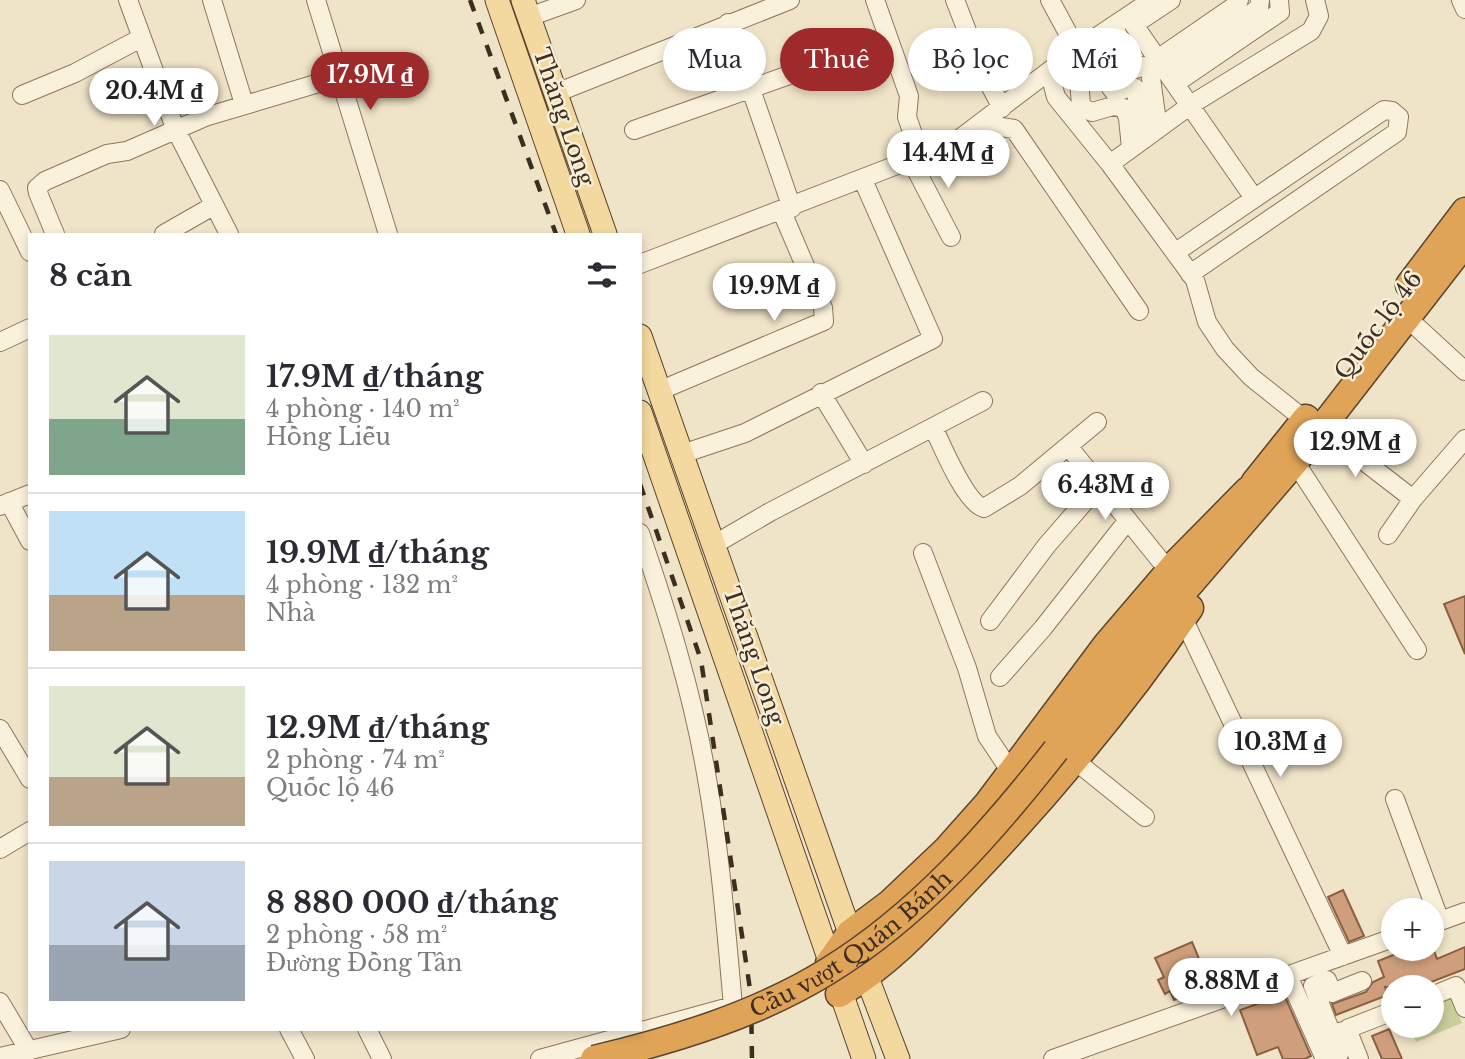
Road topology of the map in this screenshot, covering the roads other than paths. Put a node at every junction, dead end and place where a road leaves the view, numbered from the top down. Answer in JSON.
{"nodes":[{"id":1,"x":128,"y":0,"type":"edge"},
{"id":2,"x":212,"y":0,"type":"edge"},
{"id":3,"x":316,"y":0,"type":"edge"},
{"id":4,"x":497,"y":0,"type":"edge"},
{"id":5,"x":576,"y":0,"type":"edge"},
{"id":6,"x":790,"y":0,"type":"edge"},
{"id":7,"x":876,"y":0,"type":"edge"},
{"id":8,"x":955,"y":0,"type":"edge"},
{"id":9,"x":1050,"y":0,"type":"edge"},
{"id":10,"x":1152,"y":0,"type":"edge"},
{"id":11,"x":1171,"y":0,"type":"edge"},
{"id":12,"x":1239,"y":0,"type":"edge"},
{"id":13,"x":1260,"y":0,"type":"edge"},
{"id":14,"x":1279,"y":0,"type":"edge"},
{"id":15,"x":1315,"y":0,"type":"edge"},
{"id":16,"x":1461,"y":0,"type":"edge"},
{"id":17,"x":526,"y":9,"type":"edge"},
{"id":18,"x":1465,"y":9,"type":"edge"},
{"id":19,"x":728,"y":23,"type":"junction"},
{"id":20,"x":1134,"y":24,"type":"junction"},
{"id":21,"x":730,"y":28,"type":"edge"},
{"id":22,"x":884,"y":28,"type":"edge"},
{"id":23,"x":1064,"y":28,"type":"edge"},
{"id":24,"x":1114,"y":28,"type":"edge"},
{"id":25,"x":1128,"y":28,"type":"edge"},
{"id":26,"x":141,"y":37,"type":"junction"},
{"id":27,"x":894,"y":56,"type":"edge"},
{"id":28,"x":1142,"y":67,"type":"edge"},
{"id":29,"x":1167,"y":70,"type":"junction"},
{"id":30,"x":339,"y":77,"type":"junction"},
{"id":31,"x":1047,"y":77,"type":"edge"},
{"id":32,"x":740,"y":91,"type":"edge"},
{"id":33,"x":752,"y":91,"type":"edge"},
{"id":34,"x":1053,"y":91,"type":"edge"},
{"id":35,"x":1080,"y":91,"type":"edge"},
{"id":36,"x":1136,"y":91,"type":"edge"},
{"id":37,"x":556,"y":93,"type":"junction"},
{"id":38,"x":22,"y":95,"type":"dead end"},
{"id":39,"x":244,"y":104,"type":"junction"},
{"id":40,"x":1192,"y":104,"type":"junction"},
{"id":41,"x":1002,"y":108,"type":"junction"},
{"id":42,"x":175,"y":128,"type":"junction"},
{"id":43,"x":634,"y":130,"type":"dead end"},
{"id":44,"x":971,"y":131,"type":"junction"},
{"id":45,"x":1144,"y":139,"type":"junction"},
{"id":46,"x":916,"y":158,"type":"junction"},
{"id":47,"x":1110,"y":164,"type":"junction"},
{"id":48,"x":863,"y":180,"type":"junction"},
{"id":49,"x":0,"y":190,"type":"edge"},
{"id":50,"x":1254,"y":198,"type":"junction"},
{"id":51,"x":213,"y":206,"type":"junction"},
{"id":52,"x":787,"y":210,"type":"junction"},
{"id":53,"x":1465,"y":211,"type":"edge"},
{"id":54,"x":55,"y":233,"type":"edge"},
{"id":55,"x":166,"y":233,"type":"edge"},
{"id":56,"x":228,"y":233,"type":"edge"},
{"id":57,"x":388,"y":233,"type":"edge"},
{"id":58,"x":578,"y":233,"type":"edge"},
{"id":59,"x":606,"y":233,"type":"edge"},
{"id":60,"x":951,"y":237,"type":"dead end"},
{"id":61,"x":1465,"y":243,"type":"edge"},
{"id":62,"x":28,"y":248,"type":"edge"},
{"id":63,"x":1176,"y":252,"type":"junction"},
{"id":64,"x":642,"y":263,"type":"edge"},
{"id":65,"x":1191,"y":274,"type":"junction"},
{"id":66,"x":1139,"y":311,"type":"dead end"},
{"id":67,"x":1406,"y":317,"type":"junction"},
{"id":68,"x":28,"y":329,"type":"edge"},
{"id":69,"x":0,"y":342,"type":"edge"},
{"id":70,"x":642,"y":348,"type":"edge"},
{"id":71,"x":1465,"y":372,"type":"edge"},
{"id":72,"x":821,"y":393,"type":"junction"},
{"id":73,"x":650,"y":395,"type":"edge"},
{"id":74,"x":983,"y":401,"type":"dead end"},
{"id":75,"x":642,"y":418,"type":"edge"},
{"id":76,"x":1097,"y":422,"type":"dead end"},
{"id":77,"x":1313,"y":424,"type":"junction"},
{"id":78,"x":933,"y":427,"type":"junction"},
{"id":79,"x":1465,"y":439,"type":"edge"},
{"id":80,"x":1068,"y":446,"type":"junction"},
{"id":81,"x":682,"y":454,"type":"junction"},
{"id":82,"x":1295,"y":462,"type":"junction"},
{"id":83,"x":864,"y":464,"type":"junction"},
{"id":84,"x":1101,"y":484,"type":"junction"},
{"id":85,"x":28,"y":495,"type":"edge"},
{"id":86,"x":1413,"y":499,"type":"junction"},
{"id":87,"x":1251,"y":500,"type":"junction"},
{"id":88,"x":4,"y":504,"type":"edge"},
{"id":89,"x":1128,"y":520,"type":"junction"},
{"id":90,"x":1388,"y":535,"type":"dead end"},
{"id":91,"x":28,"y":538,"type":"edge"},
{"id":92,"x":642,"y":539,"type":"edge"},
{"id":93,"x":715,"y":544,"type":"junction"},
{"id":94,"x":923,"y":553,"type":"dead end"},
{"id":95,"x":1171,"y":569,"type":"junction"},
{"id":96,"x":1183,"y":618,"type":"junction"},
{"id":97,"x":989,"y":621,"type":"dead end"},
{"id":98,"x":1417,"y":650,"type":"dead end"},
{"id":99,"x":1000,"y":677,"type":"dead end"},
{"id":100,"x":0,"y":729,"type":"edge"},
{"id":101,"x":1064,"y":754,"type":"junction"},
{"id":102,"x":1011,"y":772,"type":"junction"},
{"id":103,"x":28,"y":776,"type":"edge"},
{"id":104,"x":1395,"y":799,"type":"dead end"},
{"id":105,"x":1145,"y":817,"type":"dead end"},
{"id":106,"x":28,"y":832,"type":"edge"},
{"id":107,"x":0,"y":849,"type":"edge"},
{"id":108,"x":1428,"y":898,"type":"edge"},
{"id":109,"x":1465,"y":912,"type":"edge"},
{"id":110,"x":1444,"y":919,"type":"edge"},
{"id":111,"x":850,"y":933,"type":"junction"},
{"id":112,"x":1381,"y":942,"type":"edge"},
{"id":113,"x":1343,"y":956,"type":"junction"},
{"id":114,"x":829,"y":963,"type":"junction"},
{"id":115,"x":868,"y":977,"type":"junction"},
{"id":116,"x":1289,"y":978,"type":"junction"},
{"id":117,"x":1362,"y":981,"type":"dead end"},
{"id":118,"x":1444,"y":991,"type":"edge"},
{"id":119,"x":839,"y":994,"type":"junction"},
{"id":120,"x":0,"y":1002,"type":"edge"},
{"id":121,"x":1465,"y":1008,"type":"edge"},
{"id":122,"x":1381,"y":1016,"type":"edge"},
{"id":123,"x":642,"y":1029,"type":"edge"},
{"id":124,"x":113,"y":1031,"type":"edge"},
{"id":125,"x":290,"y":1031,"type":"edge"},
{"id":126,"x":368,"y":1031,"type":"edge"},
{"id":127,"x":631,"y":1032,"type":"edge"},
{"id":128,"x":1340,"y":1032,"type":"junction"},
{"id":129,"x":29,"y":1051,"type":"junction"},
{"id":130,"x":1073,"y":1055,"type":"edge"},
{"id":131,"x":1341,"y":1056,"type":"edge"},
{"id":132,"x":0,"y":1057,"type":"edge"},
{"id":133,"x":305,"y":1059,"type":"edge"},
{"id":134,"x":382,"y":1059,"type":"edge"},
{"id":135,"x":542,"y":1059,"type":"edge"},
{"id":136,"x":594,"y":1059,"type":"edge"},
{"id":137,"x":638,"y":1059,"type":"edge"},
{"id":138,"x":864,"y":1059,"type":"edge"},
{"id":139,"x":898,"y":1059,"type":"edge"},
{"id":140,"x":1053,"y":1059,"type":"edge"}],
"edges":[{"from":1,"to":26,"type":"street"},
{"from":2,"to":39,"type":"street"},
{"from":3,"to":30,"type":"street"},
{"from":4,"to":58,"type":"main road","name":"Thăng Long"},
{"from":5,"to":17,"type":"street"},
{"from":6,"to":19,"type":"street"},
{"from":7,"to":22,"type":"street"},
{"from":8,"to":41,"type":"street"},
{"from":9,"to":23,"type":"street"},
{"from":10,"to":24,"type":"street"},
{"from":11,"to":20,"type":"street"},
{"from":12,"to":29,"type":"street"},
{"from":13,"to":29,"type":"street"},
{"from":14,"to":29,"type":"street"},
{"from":15,"to":40,"type":"street"},
{"from":16,"to":18,"type":"street"},
{"from":17,"to":37,"type":"main road","name":"Thăng Long"},
{"from":19,"to":21,"type":"street"},
{"from":19,"to":37,"type":"street"},
{"from":20,"to":25,"type":"street"},
{"from":20,"to":29,"type":"street"},
{"from":26,"to":38,"type":"street"},
{"from":26,"to":42,"type":"street"},
{"from":27,"to":46,"type":"street"},
{"from":28,"to":45,"type":"street"},
{"from":29,"to":40,"type":"street"},
{"from":30,"to":39,"type":"street"},
{"from":30,"to":57,"type":"street"},
{"from":31,"to":41,"type":"street"},
{"from":32,"to":43,"type":"street"},
{"from":33,"to":52,"type":"street"},
{"from":34,"to":47,"type":"street"},
{"from":35,"to":45,"type":"street"},
{"from":36,"to":45,"type":"street"},
{"from":37,"to":59,"type":"main road","name":"Thăng Long"},
{"from":39,"to":42,"type":"street"},
{"from":40,"to":45,"type":"street"},
{"from":40,"to":50,"type":"street"},
{"from":41,"to":44,"type":"street"},
{"from":42,"to":51,"type":"street"},
{"from":42,"to":54,"type":"street"},
{"from":44,"to":46,"type":"street"},
{"from":44,"to":66,"type":"street"},
{"from":45,"to":47,"type":"street"},
{"from":46,"to":48,"type":"street"},
{"from":46,"to":60,"type":"street"},
{"from":47,"to":63,"type":"street"},
{"from":48,"to":52,"type":"street"},
{"from":48,"to":72,"type":"street"},
{"from":49,"to":62,"type":"street"},
{"from":50,"to":63,"type":"street"},
{"from":50,"to":65,"type":"street"},
{"from":51,"to":55,"type":"street"},
{"from":51,"to":56,"type":"street"},
{"from":52,"to":64,"type":"street"},
{"from":52,"to":73,"type":"street"},
{"from":53,"to":77,"type":"highway","name":"Quốc lộ 46"},
{"from":61,"to":67,"type":"highway","name":"Quốc lộ 46"},
{"from":63,"to":65,"type":"street"},
{"from":65,"to":77,"type":"street"},
{"from":67,"to":71,"type":"street"},
{"from":67,"to":77,"type":"highway","name":"Quốc lộ 46"},
{"from":68,"to":69,"type":"street"},
{"from":70,"to":73,"type":"main road","name":"Thăng Long"},
{"from":72,"to":81,"type":"street"},
{"from":72,"to":83,"type":"street"},
{"from":73,"to":81,"type":"main road","name":"Thăng Long"},
{"from":74,"to":78,"type":"street"},
{"from":75,"to":114,"type":"main road","name":"Thăng Long"},
{"from":76,"to":80,"type":"street"},
{"from":77,"to":82,"type":"highway","name":"Quốc lộ 46"},
{"from":77,"to":86,"type":"street"},
{"from":77,"to":87,"type":"highway","name":"Quốc lộ 46"},
{"from":78,"to":80,"type":"street"},
{"from":78,"to":83,"type":"street"},
{"from":79,"to":86,"type":"street"},
{"from":80,"to":84,"type":"street"},
{"from":81,"to":93,"type":"main road","name":"Thăng Long"},
{"from":82,"to":87,"type":"highway","name":"Quốc lộ 46"},
{"from":82,"to":98,"type":"street"},
{"from":83,"to":93,"type":"street"},
{"from":84,"to":89,"type":"street"},
{"from":84,"to":97,"type":"street"},
{"from":85,"to":88,"type":"street"},
{"from":86,"to":90,"type":"street"},
{"from":87,"to":95,"type":"highway"},
{"from":87,"to":96,"type":"highway"},
{"from":87,"to":101,"type":"highway","name":"Quốc lộ 46"},
{"from":88,"to":91,"type":"street"},
{"from":89,"to":95,"type":"street"},
{"from":89,"to":99,"type":"street"},
{"from":92,"to":123,"type":"street"},
{"from":93,"to":111,"type":"main road","name":"Thăng Long"},
{"from":94,"to":102,"type":"street"},
{"from":95,"to":102,"type":"highway"},
{"from":96,"to":101,"type":"highway"},
{"from":96,"to":113,"type":"street"},
{"from":100,"to":103,"type":"street"},
{"from":101,"to":105,"type":"street"},
{"from":101,"to":115,"type":"highway"},
{"from":101,"to":136,"type":"highway","name":"Cầu vượt Quán Bánh","bridge":true},
{"from":102,"to":111,"type":"highway"},
{"from":104,"to":108,"type":"street"},
{"from":106,"to":107,"type":"street"},
{"from":109,"to":110,"type":"street"},
{"from":111,"to":114,"type":"highway"},
{"from":111,"to":115,"type":"main road","name":"Thăng Long"},
{"from":112,"to":113,"type":"street"},
{"from":113,"to":116,"type":"street"},
{"from":114,"to":119,"type":"main road","name":"Thăng Long"},
{"from":115,"to":119,"type":"highway"},
{"from":115,"to":139,"type":"main road","name":"Thăng Long"},
{"from":116,"to":130,"type":"street"},
{"from":116,"to":131,"type":"street"},
{"from":117,"to":128,"type":"street"},
{"from":118,"to":121,"type":"street"},
{"from":119,"to":138,"type":"main road","name":"Thăng Long"},
{"from":120,"to":129,"type":"street"},
{"from":122,"to":128,"type":"street"},
{"from":124,"to":129,"type":"street"},
{"from":125,"to":133,"type":"street"},
{"from":126,"to":134,"type":"street"},
{"from":127,"to":135,"type":"street"},
{"from":127,"to":137,"type":"street"},
{"from":128,"to":131,"type":"street"},
{"from":129,"to":132,"type":"street"},
{"from":130,"to":140,"type":"street"}]}
